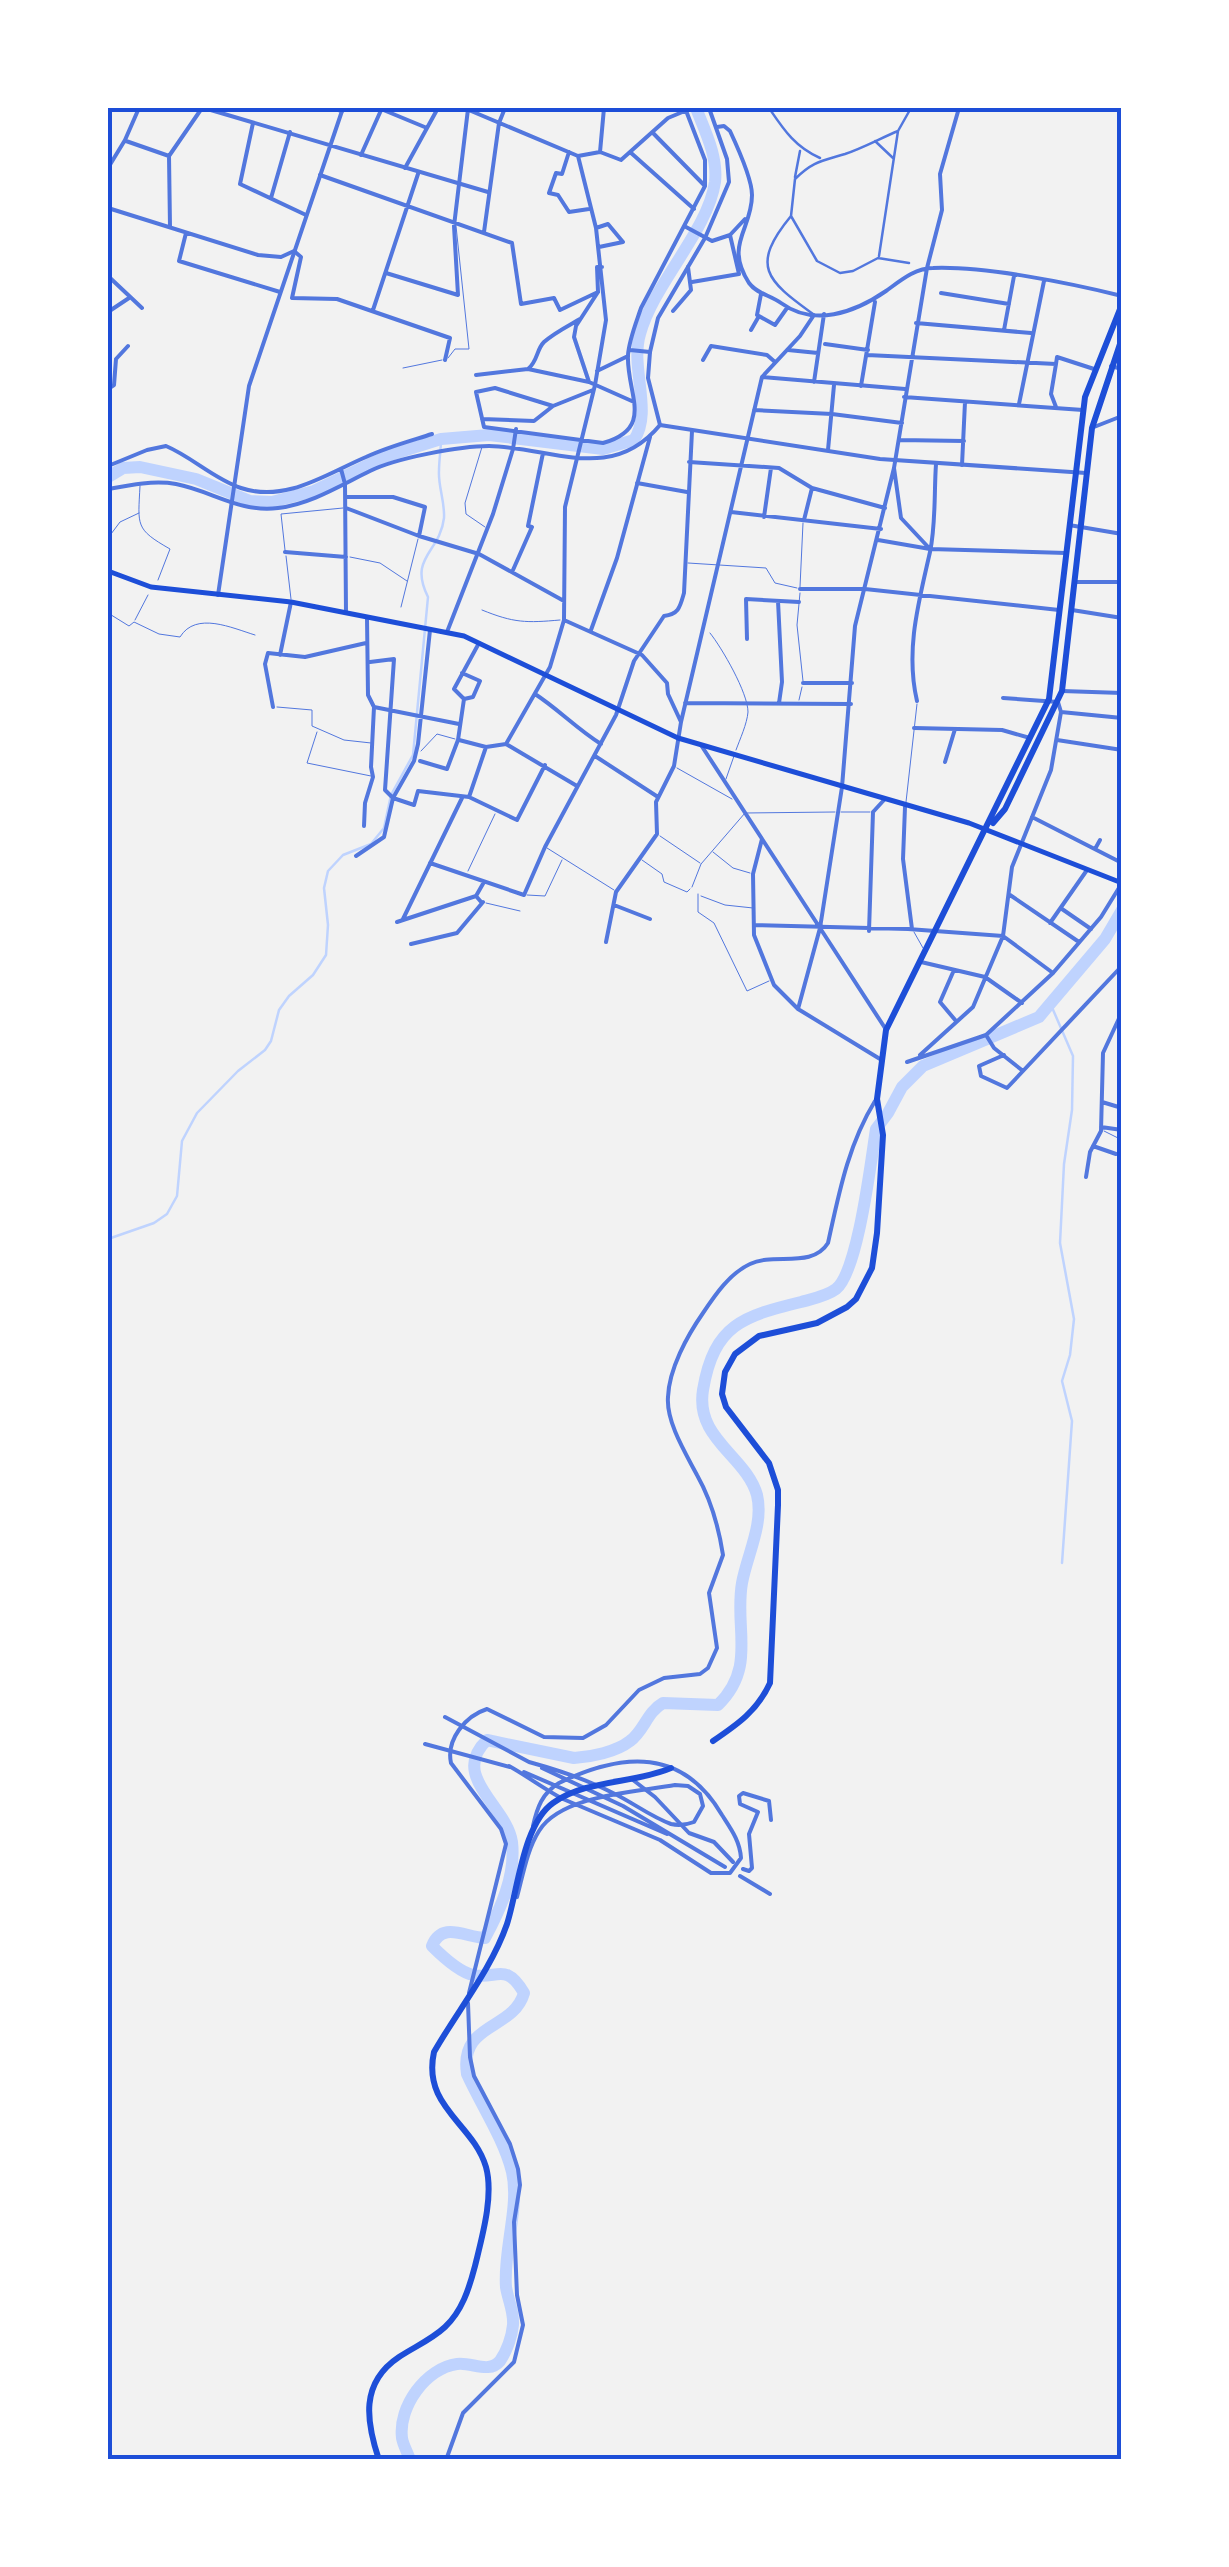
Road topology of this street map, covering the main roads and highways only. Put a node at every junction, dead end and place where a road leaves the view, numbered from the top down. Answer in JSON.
{"nodes":[{"id":1,"x":1122,"y":304,"type":"edge"},
{"id":2,"x":1122,"y":338,"type":"edge"},
{"id":3,"x":108,"y":571,"type":"edge"},
{"id":4,"x":1053,"y":701,"type":"junction"},
{"id":5,"x":987,"y":829,"type":"junction"},
{"id":6,"x":1122,"y":883,"type":"edge"},
{"id":7,"x":713,"y":1741,"type":"dead end"},
{"id":8,"x":671,"y":1768,"type":"dead end"},
{"id":9,"x":379,"y":2460,"type":"edge"}],
"edges":[{"from":1,"to":4,"type":"highway"},
{"from":2,"to":4,"type":"highway"},
{"from":3,"to":5,"type":"main road"},
{"from":4,"to":5,"type":"highway"},
{"from":4,"to":5,"type":"highway"},
{"from":5,"to":6,"type":"main road"},
{"from":5,"to":7,"type":"highway"},
{"from":8,"to":9,"type":"highway"}]}
